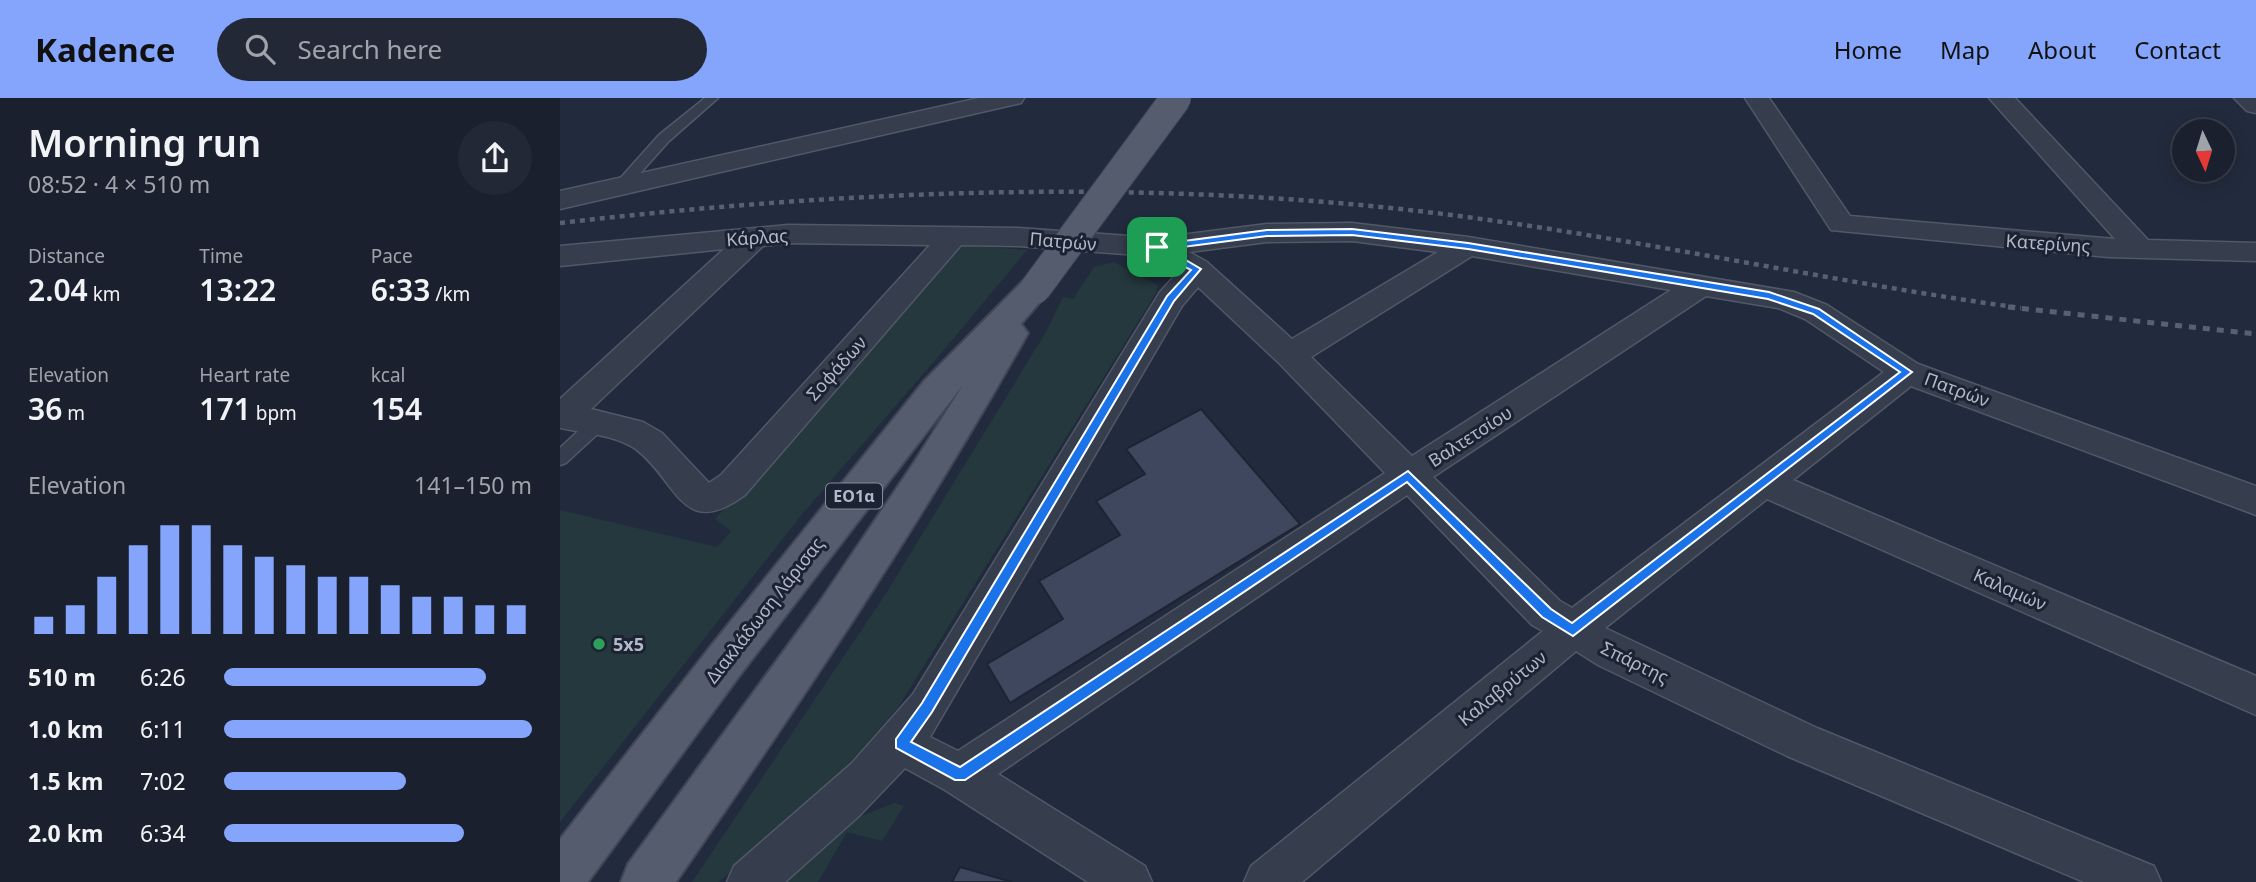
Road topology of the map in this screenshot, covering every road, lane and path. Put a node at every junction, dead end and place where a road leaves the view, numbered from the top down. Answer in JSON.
{"nodes":[{"id":1,"x":712,"y":98,"type":"edge"},
{"id":2,"x":1012,"y":98,"type":"edge"},
{"id":3,"x":1176,"y":98,"type":"edge"},
{"id":4,"x":1757,"y":98,"type":"edge"},
{"id":5,"x":2001,"y":98,"type":"edge"},
{"id":6,"x":2246,"y":98,"type":"edge"},
{"id":7,"x":2256,"y":106,"type":"edge"},
{"id":8,"x":621,"y":186,"type":"junction"},
{"id":9,"x":560,"y":200,"type":"edge"},
{"id":10,"x":756,"y":236,"type":"junction"},
{"id":11,"x":954,"y":236,"type":"junction"},
{"id":12,"x":1468,"y":246,"type":"junction"},
{"id":13,"x":1157,"y":247,"type":"junction"},
{"id":14,"x":2141,"y":250,"type":"junction"},
{"id":15,"x":2256,"y":251,"type":"edge"},
{"id":16,"x":560,"y":256,"type":"edge"},
{"id":17,"x":1197,"y":269,"type":"junction"},
{"id":18,"x":1701,"y":285,"type":"junction"},
{"id":19,"x":1035,"y":289,"type":"junction"},
{"id":20,"x":1290,"y":355,"type":"junction"},
{"id":21,"x":1907,"y":372,"type":"junction"},
{"id":22,"x":562,"y":416,"type":"edge"},
{"id":23,"x":598,"y":423,"type":"junction"},
{"id":24,"x":560,"y":458,"type":"edge"},
{"id":25,"x":1408,"y":475,"type":"junction"},
{"id":26,"x":1765,"y":483,"type":"junction"},
{"id":27,"x":2256,"y":500,"type":"edge"},
{"id":28,"x":1573,"y":630,"type":"junction"},
{"id":29,"x":2256,"y":696,"type":"edge"},
{"id":30,"x":901,"y":744,"type":"junction"},
{"id":31,"x":960,"y":775,"type":"junction"},
{"id":32,"x":560,"y":878,"type":"edge"},
{"id":33,"x":646,"y":882,"type":"edge"},
{"id":34,"x":750,"y":882,"type":"edge"},
{"id":35,"x":1129,"y":882,"type":"edge"},
{"id":36,"x":1267,"y":882,"type":"edge"},
{"id":37,"x":2138,"y":882,"type":"edge"}],
"edges":[{"from":1,"to":8,"type":"lane"},
{"from":2,"to":8,"type":"street"},
{"from":3,"to":19,"type":"main road","name":"Διακλάδωση Λάρισας","number":"ΕΟ1α","bridge":true},
{"from":4,"to":14,"type":"street","name":"Κατερίνης"},
{"from":5,"to":14,"type":"street"},
{"from":6,"to":7,"type":"street"},
{"from":8,"to":9,"type":"street"},
{"from":10,"to":11,"type":"street","name":"Κάρλας"},
{"from":10,"to":16,"type":"street","name":"Κάρλας"},
{"from":10,"to":22,"type":"street"},
{"from":11,"to":13,"type":"street","name":"Πατρών"},
{"from":11,"to":23,"type":"street","name":"Σοφάδων"},
{"from":12,"to":13,"type":"street","name":"Πατρών"},
{"from":12,"to":18,"type":"street","name":"Πατρών"},
{"from":12,"to":20,"type":"street"},
{"from":13,"to":17,"type":"street","name":"Σπάρτης"},
{"from":14,"to":15,"type":"street","name":"Κατερίνης"},
{"from":17,"to":20,"type":"street","name":"Σπάρτης"},
{"from":17,"to":30,"type":"street"},
{"from":18,"to":21,"type":"street","name":"Πατρών"},
{"from":18,"to":25,"type":"street","name":"Βαλτετσίου"},
{"from":19,"to":32,"type":"main road","name":"Διακλάδωση Λάρισας","number":"ΕΟ1α"},
{"from":19,"to":33,"type":"main road","name":"Διακλάδωση Λάρισας","number":"ΕΟ1α"},
{"from":20,"to":25,"type":"street","name":"Σπάρτης"},
{"from":21,"to":26,"type":"street","name":"Καλαβρύτων"},
{"from":21,"to":27,"type":"street","name":"Πατρών"},
{"from":22,"to":23,"type":"street"},
{"from":23,"to":24,"type":"lane"},
{"from":25,"to":28,"type":"street","name":"Σπάρτης"},
{"from":25,"to":31,"type":"street","name":"Βαλτετσίου"},
{"from":26,"to":28,"type":"street","name":"Καλαβρύτων"},
{"from":26,"to":29,"type":"street","name":"Καλαμών"},
{"from":28,"to":36,"type":"street","name":"Καλαβρύτων"},
{"from":28,"to":37,"type":"street","name":"Σπάρτης"},
{"from":30,"to":31,"type":"street"},
{"from":30,"to":34,"type":"street"},
{"from":31,"to":35,"type":"street"}]}
